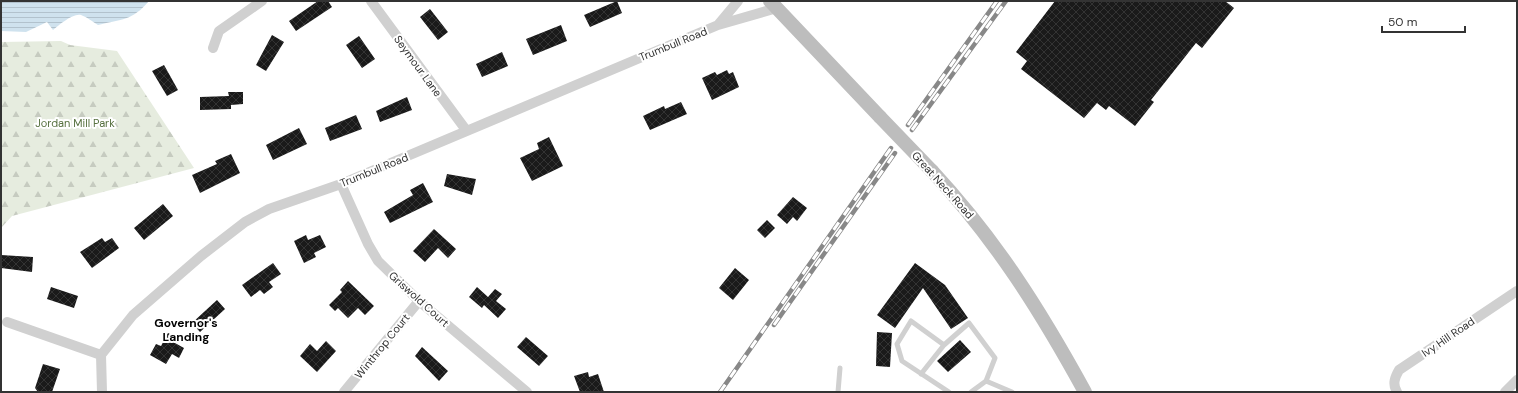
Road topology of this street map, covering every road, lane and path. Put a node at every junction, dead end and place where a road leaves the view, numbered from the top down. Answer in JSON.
{"nodes":[{"id":1,"x":262,"y":1,"type":"edge"},
{"id":2,"x":371,"y":1,"type":"edge"},
{"id":3,"x":738,"y":1,"type":"edge"},
{"id":4,"x":773,"y":4,"type":"edge"},
{"id":5,"x":718,"y":25,"type":"junction"},
{"id":6,"x":212,"y":48,"type":"dead end"},
{"id":7,"x":466,"y":130,"type":"junction"},
{"id":8,"x":341,"y":184,"type":"junction"},
{"id":9,"x":1517,"y":291,"type":"edge"},
{"id":10,"x":419,"y":301,"type":"junction"},
{"id":11,"x":7,"y":322,"type":"dead end"},
{"id":12,"x":944,"y":346,"type":"junction"},
{"id":13,"x":101,"y":355,"type":"junction"},
{"id":14,"x":840,"y":368,"type":"dead end"},
{"id":15,"x":921,"y":374,"type":"junction"},
{"id":16,"x":1517,"y":380,"type":"edge"},
{"id":17,"x":986,"y":381,"type":"junction"},
{"id":18,"x":102,"y":392,"type":"edge"},
{"id":19,"x":344,"y":392,"type":"edge"},
{"id":20,"x":527,"y":392,"type":"edge"},
{"id":21,"x":838,"y":392,"type":"edge"},
{"id":22,"x":950,"y":392,"type":"edge"},
{"id":23,"x":972,"y":392,"type":"edge"},
{"id":24,"x":1012,"y":392,"type":"edge"},
{"id":25,"x":1085,"y":392,"type":"edge"},
{"id":26,"x":1397,"y":392,"type":"edge"},
{"id":27,"x":1505,"y":392,"type":"edge"}],
"edges":[{"from":1,"to":6,"type":"street"},
{"from":2,"to":7,"type":"street","name":"Seymour Lane"},
{"from":3,"to":5,"type":"street","name":"Trumbull Road"},
{"from":4,"to":5,"type":"street","name":"Trumbull Road"},
{"from":4,"to":25,"type":"main road","name":"Great Neck Road","bridge":true},
{"from":5,"to":7,"type":"street","name":"Trumbull Road"},
{"from":7,"to":8,"type":"street","name":"Trumbull Road"},
{"from":8,"to":10,"type":"street","name":"Griswold Court"},
{"from":8,"to":13,"type":"street","name":"Trumbull Road"},
{"from":9,"to":26,"type":"street","name":"Ivy Hill Road"},
{"from":10,"to":19,"type":"street","name":"Winthrop Court"},
{"from":10,"to":20,"type":"street","name":"Griswold Court"},
{"from":11,"to":13,"type":"street"},
{"from":12,"to":15,"type":"lane"},
{"from":12,"to":15,"type":"lane"},
{"from":12,"to":17,"type":"lane"},
{"from":13,"to":18,"type":"street"},
{"from":14,"to":21,"type":"lane"},
{"from":15,"to":22,"type":"lane"},
{"from":16,"to":27,"type":"street"},
{"from":17,"to":23,"type":"lane"},
{"from":17,"to":24,"type":"lane"}]}
